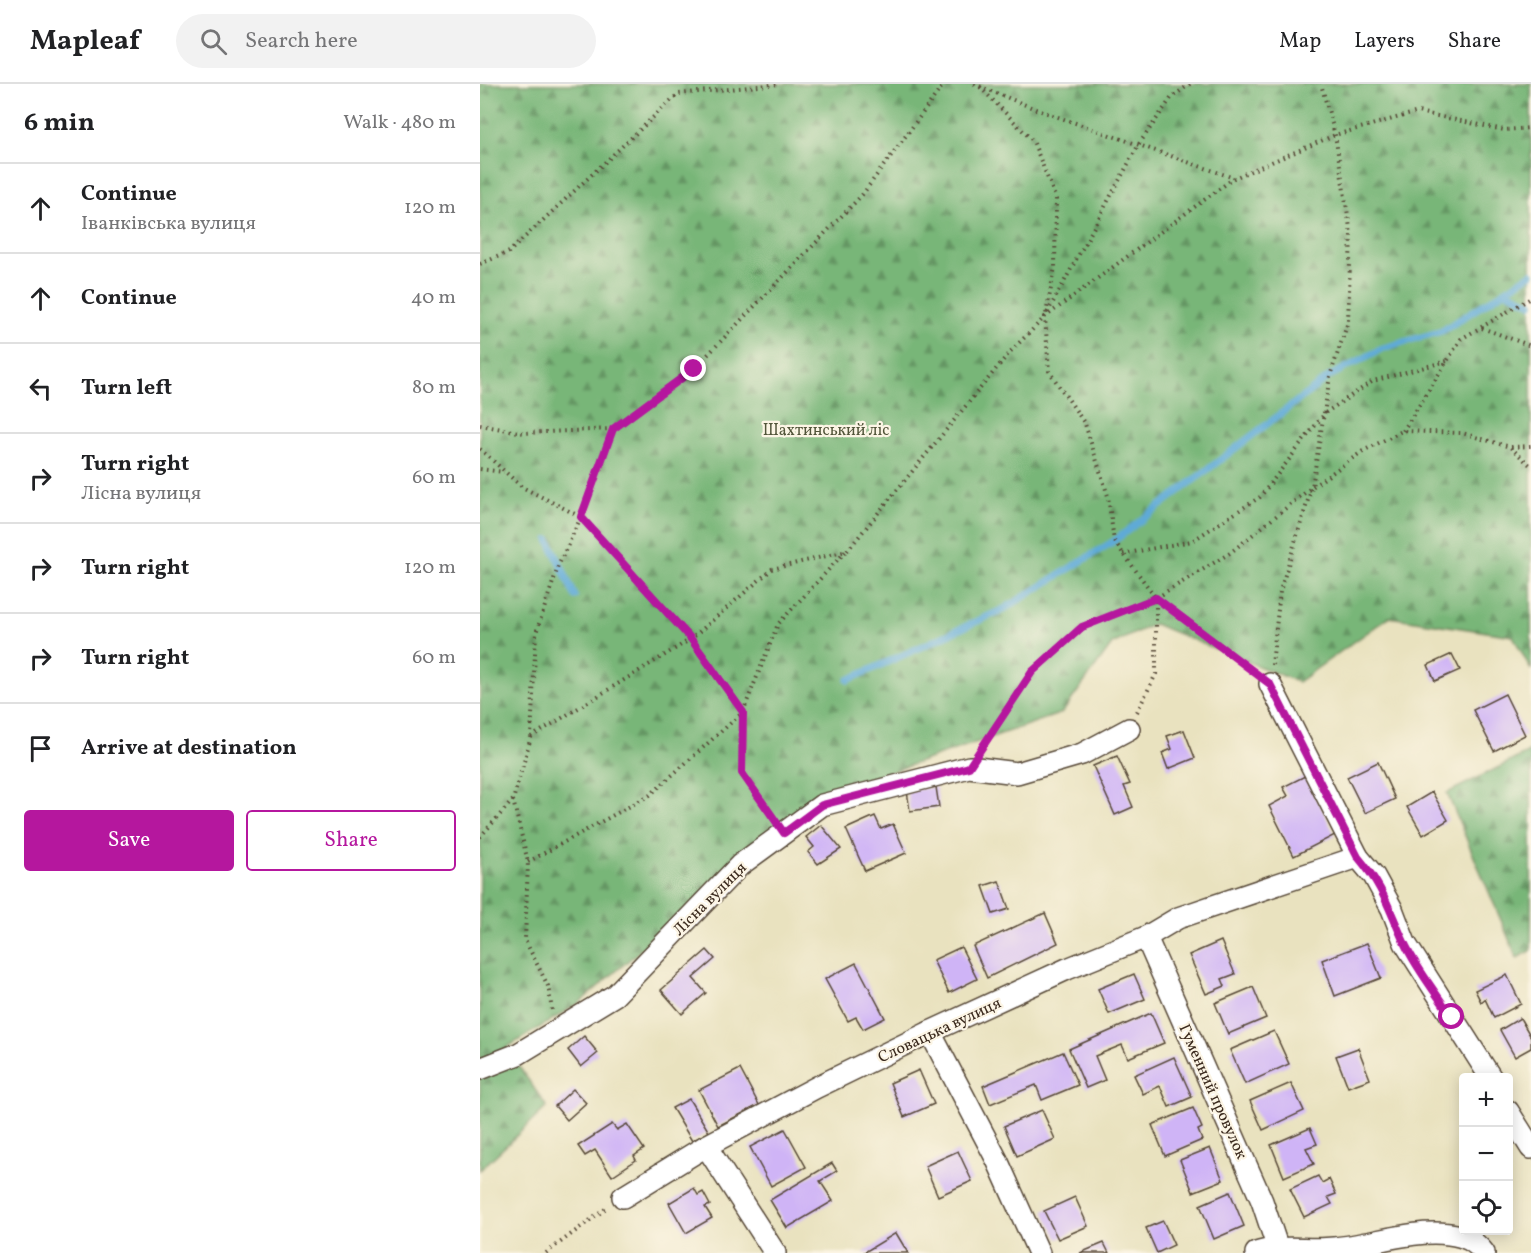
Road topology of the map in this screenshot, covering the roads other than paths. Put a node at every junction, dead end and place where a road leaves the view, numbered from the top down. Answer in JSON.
{"nodes":[{"id":1,"x":1270,"y":684,"type":"road end"},
{"id":2,"x":1129,"y":729,"type":"road end"},
{"id":3,"x":1358,"y":857,"type":"junction"},
{"id":4,"x":1146,"y":937,"type":"junction"},
{"id":5,"x":930,"y":1032,"type":"junction"},
{"id":6,"x":480,"y":1068,"type":"edge"},
{"id":7,"x":1488,"y":1073,"type":"edge"},
{"id":8,"x":1513,"y":1119,"type":"edge"},
{"id":9,"x":706,"y":1146,"type":"junction"},
{"id":10,"x":1531,"y":1148,"type":"edge"},
{"id":11,"x":622,"y":1197,"type":"road end"},
{"id":12,"x":1277,"y":1246,"type":"junction"},
{"id":13,"x":776,"y":1253,"type":"edge"},
{"id":14,"x":1039,"y":1253,"type":"edge"},
{"id":15,"x":1256,"y":1253,"type":"edge"},
{"id":16,"x":1484,"y":1253,"type":"edge"}],
"edges":[{"from":1,"to":3,"type":"street"},
{"from":2,"to":6,"type":"street","name":"Лісна вулиця"},
{"from":3,"to":4,"type":"street","name":"Словацька вулиця"},
{"from":3,"to":7,"type":"street"},
{"from":4,"to":5,"type":"street","name":"Словацька вулиця"},
{"from":4,"to":12,"type":"street","name":"Гуменний провулок"},
{"from":5,"to":9,"type":"street","name":"Словацька вулиця"},
{"from":5,"to":14,"type":"street"},
{"from":8,"to":10,"type":"street"},
{"from":9,"to":11,"type":"street","name":"Словацька вулиця"},
{"from":9,"to":13,"type":"street"},
{"from":12,"to":15,"type":"street"},
{"from":12,"to":16,"type":"street"}]}
